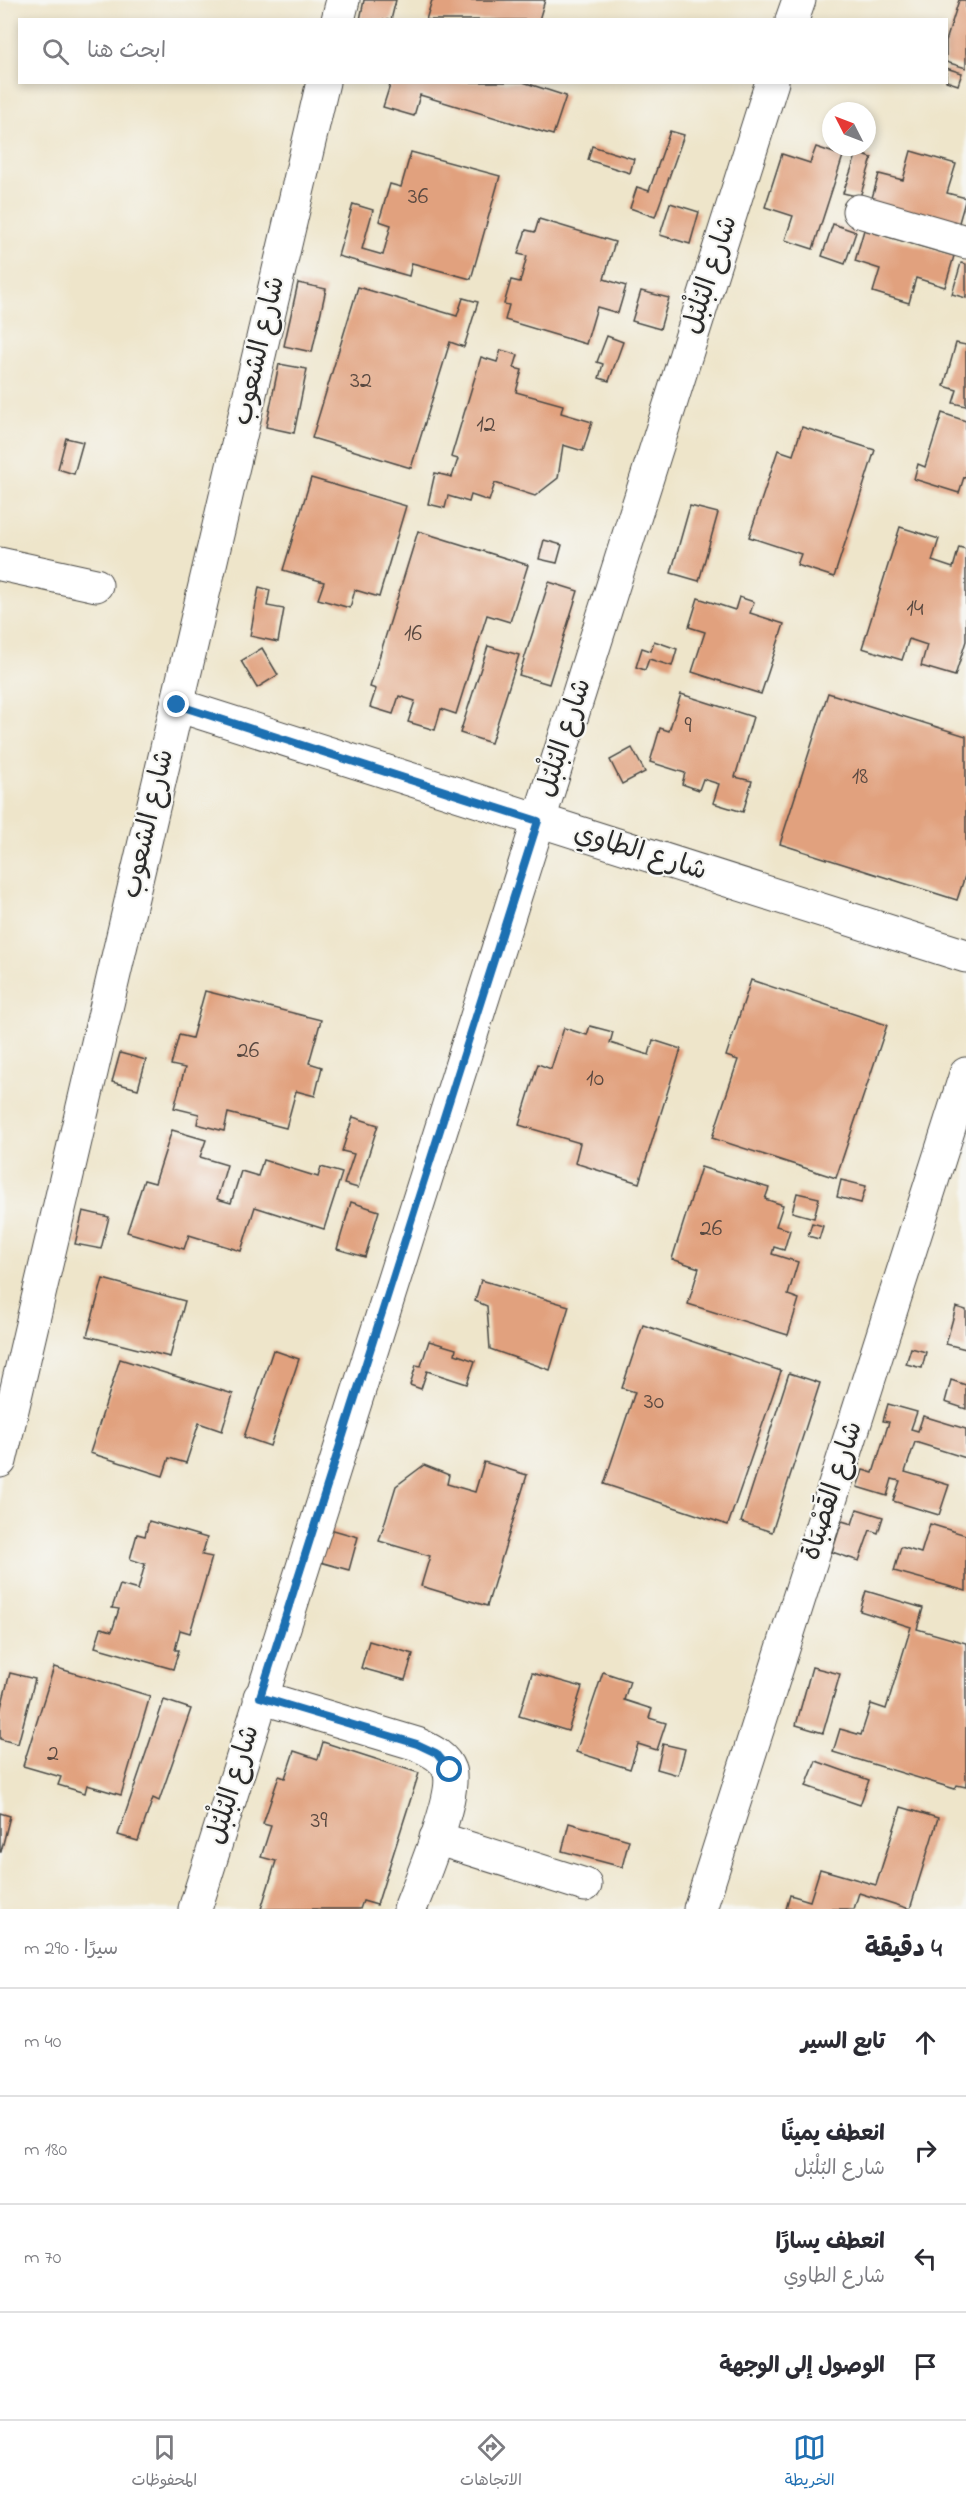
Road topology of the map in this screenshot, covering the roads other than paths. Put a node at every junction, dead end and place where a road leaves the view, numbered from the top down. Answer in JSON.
{"nodes":[{"id":1,"x":343,"y":0,"type":"edge"},
{"id":2,"x":799,"y":0,"type":"edge"},
{"id":3,"x":338,"y":18,"type":"edge"},
{"id":4,"x":793,"y":18,"type":"edge"},
{"id":5,"x":323,"y":84,"type":"edge"},
{"id":6,"x":771,"y":84,"type":"edge"},
{"id":7,"x":859,"y":211,"type":"dead end"},
{"id":8,"x":966,"y":242,"type":"edge"},
{"id":9,"x":0,"y":564,"type":"edge"},
{"id":10,"x":96,"y":585,"type":"dead end"},
{"id":11,"x":177,"y":705,"type":"junction"},
{"id":12,"x":538,"y":821,"type":"junction"},
{"id":13,"x":966,"y":956,"type":"edge"},
{"id":14,"x":966,"y":1074,"type":"edge"},
{"id":15,"x":0,"y":1461,"type":"edge"},
{"id":16,"x":260,"y":1697,"type":"junction"},
{"id":17,"x":436,"y":1838,"type":"junction"},
{"id":18,"x":585,"y":1885,"type":"dead end"},
{"id":19,"x":195,"y":1909,"type":"edge"},
{"id":20,"x":410,"y":1909,"type":"edge"},
{"id":21,"x":700,"y":1909,"type":"edge"}],
"edges":[{"from":1,"to":3,"type":"street"},
{"from":2,"to":4,"type":"street"},
{"from":5,"to":11,"type":"street","name":"شارع الشعوب"},
{"from":6,"to":12,"type":"street","name":"شارع البُلْبُل"},
{"from":7,"to":8,"type":"street"},
{"from":9,"to":10,"type":"street"},
{"from":11,"to":12,"type":"street","name":"شارع الطاوي"},
{"from":11,"to":15,"type":"street","name":"شارع الشعوب"},
{"from":12,"to":13,"type":"street","name":"شارع الطاوي"},
{"from":12,"to":16,"type":"street","name":"شارع البُلْبُل"},
{"from":14,"to":21,"type":"street","name":"شارع القَصْبَاة"},
{"from":16,"to":17,"type":"street"},
{"from":16,"to":19,"type":"street","name":"شارع البُلْبُل"},
{"from":17,"to":18,"type":"street"},
{"from":17,"to":20,"type":"street"}]}
